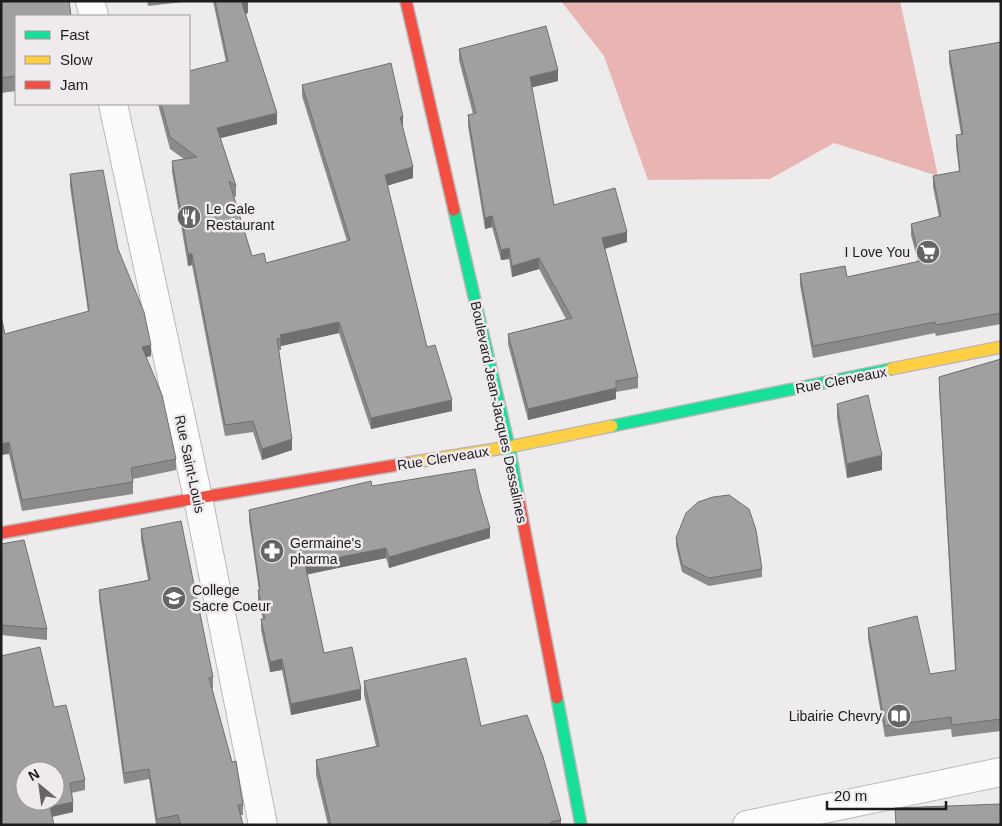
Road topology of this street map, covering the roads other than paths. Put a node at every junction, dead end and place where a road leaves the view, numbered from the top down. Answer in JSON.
{"nodes":[{"id":1,"x":90,"y":1,"type":"edge"},
{"id":2,"x":406,"y":1,"type":"edge"},
{"id":3,"x":94,"y":15,"type":"edge"},
{"id":4,"x":112,"y":105,"type":"edge"},
{"id":5,"x":1001,"y":347,"type":"edge"},
{"id":6,"x":509,"y":447,"type":"junction"},
{"id":7,"x":198,"y":498,"type":"junction"},
{"id":8,"x":1,"y":533,"type":"edge"},
{"id":9,"x":1001,"y":772,"type":"edge"},
{"id":10,"x":263,"y":825,"type":"edge"},
{"id":11,"x":581,"y":825,"type":"edge"},
{"id":12,"x":747,"y":825,"type":"edge"}],
"edges":[{"from":1,"to":3,"type":"street"},
{"from":2,"to":6,"type":"street","name":"Boulevard Jean-Jacques Dessalines"},
{"from":4,"to":7,"type":"street","name":"Rue Saint-Louis"},
{"from":5,"to":6,"type":"street","name":"Rue Clerveaux"},
{"from":6,"to":7,"type":"street","name":"Rue Clerveaux"},
{"from":6,"to":11,"type":"street","name":"Boulevard Jean-Jacques Dessalines"},
{"from":7,"to":8,"type":"street","name":"Rue Clerveaux"},
{"from":7,"to":10,"type":"street","name":"Rue Saint-Louis"},
{"from":9,"to":12,"type":"street"}]}
